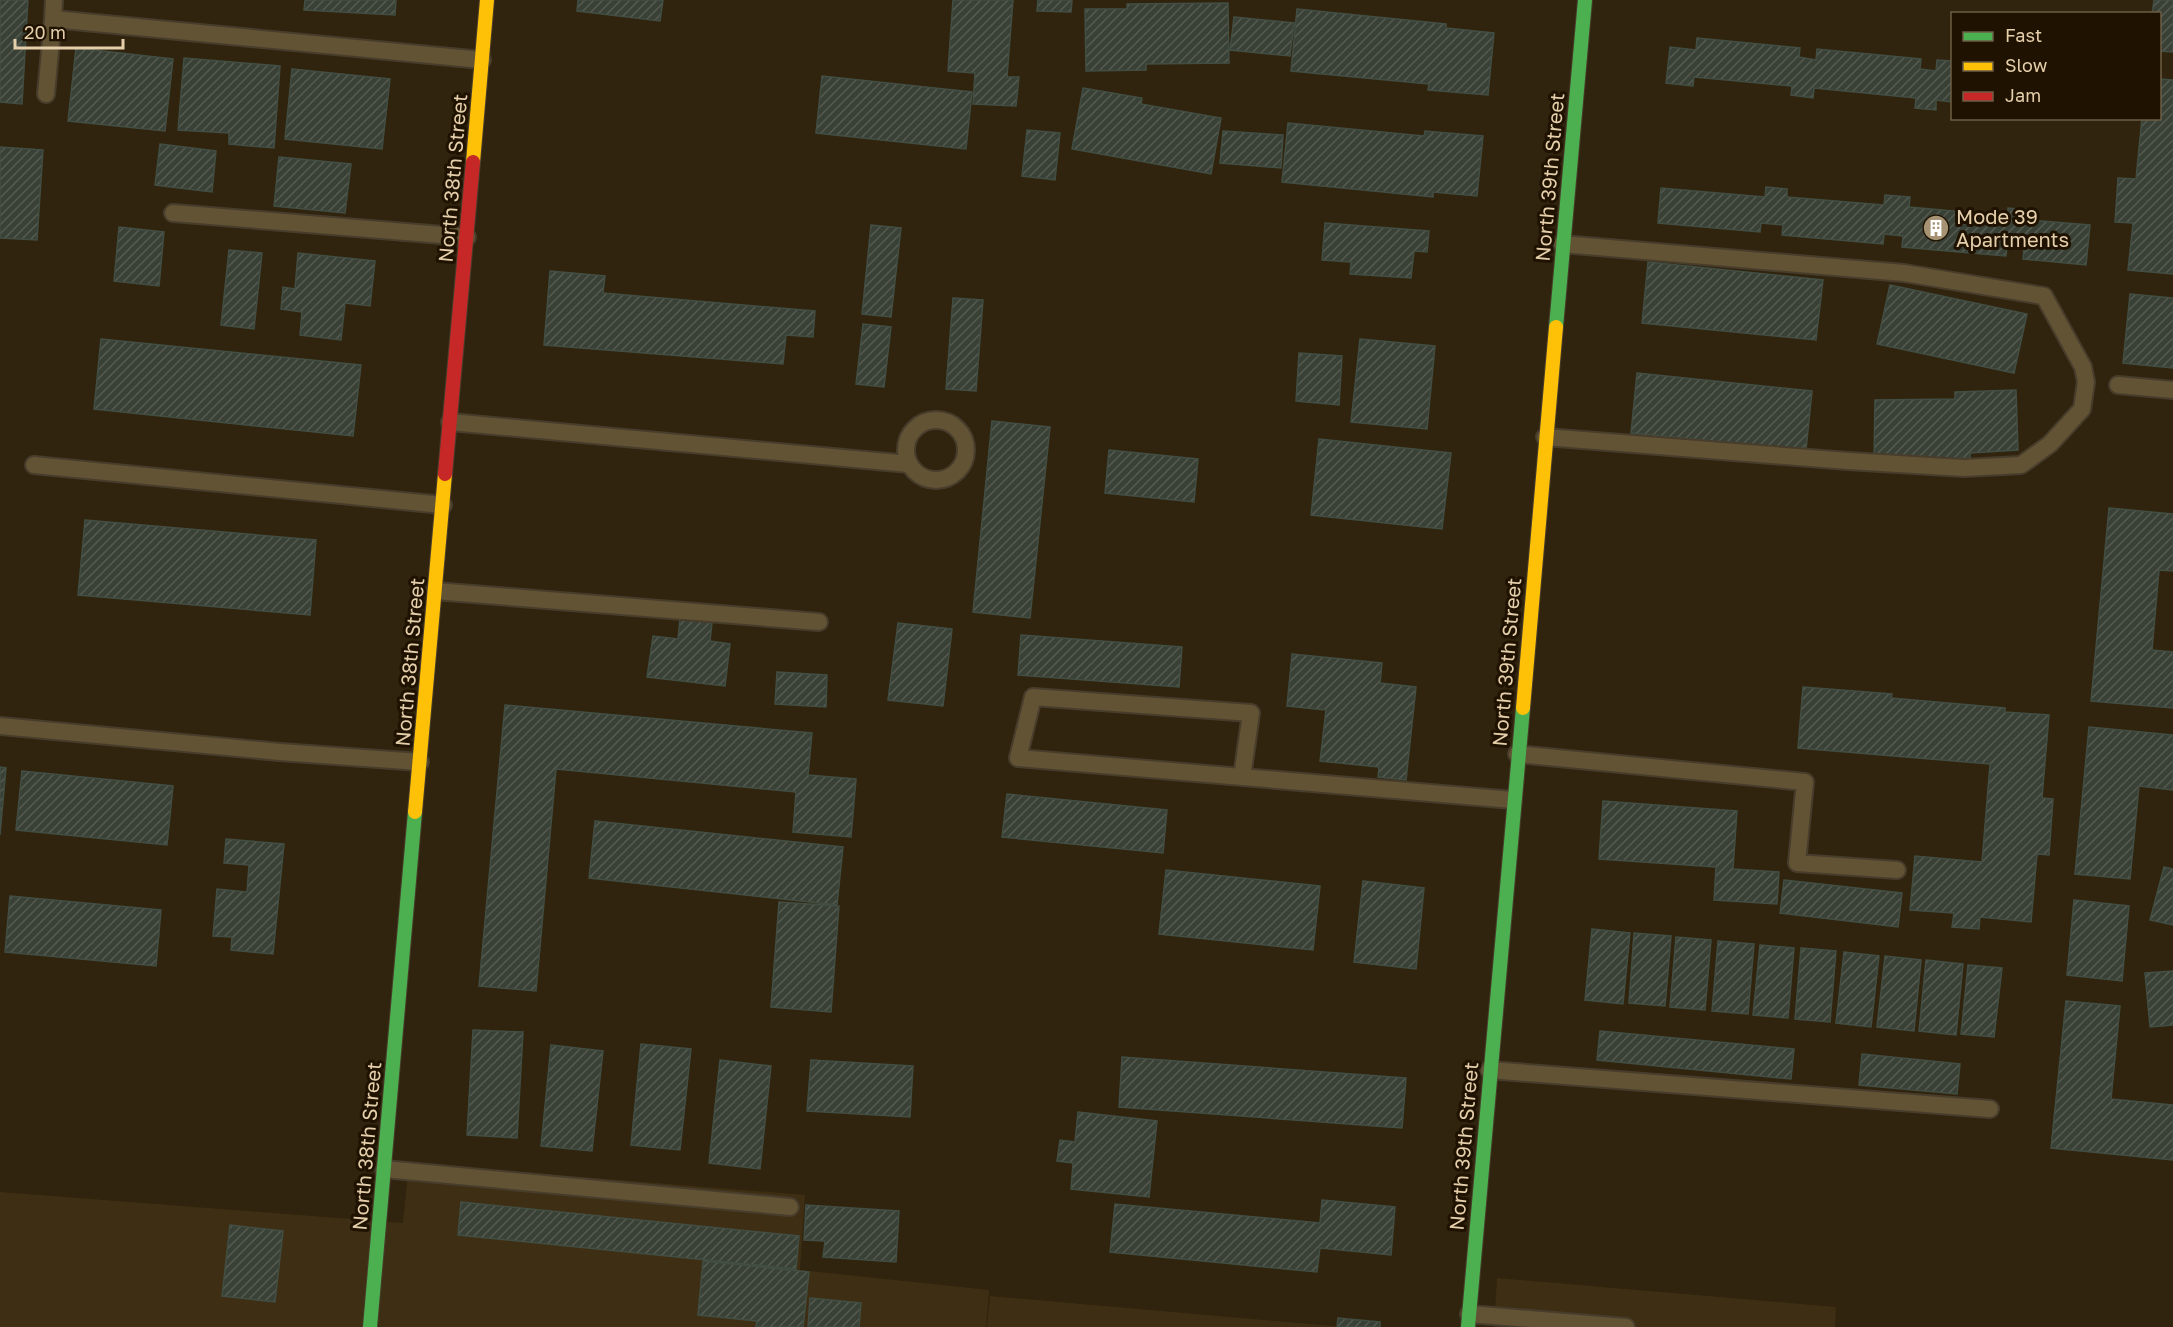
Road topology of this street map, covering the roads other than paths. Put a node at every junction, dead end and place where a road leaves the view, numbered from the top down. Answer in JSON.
{"nodes":[{"id":1,"x":54,"y":0,"type":"edge"},
{"id":2,"x":487,"y":0,"type":"edge"},
{"id":3,"x":1585,"y":0,"type":"edge"},
{"id":4,"x":53,"y":19,"type":"junction"},
{"id":5,"x":482,"y":60,"type":"junction"},
{"id":6,"x":46,"y":94,"type":"dead end"},
{"id":7,"x":172,"y":213,"type":"dead end"},
{"id":8,"x":467,"y":237,"type":"junction"},
{"id":9,"x":1562,"y":244,"type":"junction"},
{"id":10,"x":2118,"y":385,"type":"dead end"},
{"id":11,"x":2173,"y":390,"type":"edge"},
{"id":12,"x":450,"y":422,"type":"junction"},
{"id":13,"x":1545,"y":436,"type":"junction"},
{"id":14,"x":909,"y":464,"type":"dead end"},
{"id":15,"x":34,"y":465,"type":"dead end"},
{"id":16,"x":443,"y":505,"type":"junction"},
{"id":17,"x":435,"y":591,"type":"junction"},
{"id":18,"x":819,"y":622,"type":"dead end"},
{"id":19,"x":0,"y":726,"type":"edge"},
{"id":20,"x":1517,"y":754,"type":"junction"},
{"id":21,"x":420,"y":762,"type":"junction"},
{"id":22,"x":1242,"y":777,"type":"junction"},
{"id":23,"x":1513,"y":800,"type":"junction"},
{"id":24,"x":1897,"y":870,"type":"dead end"},
{"id":25,"x":1489,"y":1070,"type":"junction"},
{"id":26,"x":1990,"y":1109,"type":"dead end"},
{"id":27,"x":384,"y":1169,"type":"junction"},
{"id":28,"x":790,"y":1207,"type":"dead end"},
{"id":29,"x":1469,"y":1320,"type":"edge"},
{"id":30,"x":1604,"y":1326,"type":"edge"},
{"id":31,"x":370,"y":1327,"type":"edge"},
{"id":32,"x":1626,"y":1327,"type":"edge"}],
"edges":[{"from":1,"to":4,"type":"lane"},
{"from":2,"to":5,"type":"street","name":"North 38th Street"},
{"from":3,"to":9,"type":"street","name":"North 39th Street"},
{"from":4,"to":5,"type":"lane"},
{"from":4,"to":6,"type":"lane"},
{"from":5,"to":8,"type":"street","name":"North 38th Street"},
{"from":7,"to":8,"type":"lane"},
{"from":8,"to":12,"type":"street","name":"North 38th Street"},
{"from":9,"to":13,"type":"street","name":"North 39th Street"},
{"from":9,"to":13,"type":"lane"},
{"from":10,"to":11,"type":"lane"},
{"from":12,"to":14,"type":"lane"},
{"from":12,"to":16,"type":"street","name":"North 38th Street"},
{"from":13,"to":20,"type":"street","name":"North 39th Street"},
{"from":15,"to":16,"type":"lane"},
{"from":16,"to":17,"type":"street","name":"North 38th Street"},
{"from":17,"to":18,"type":"lane"},
{"from":17,"to":21,"type":"street","name":"North 38th Street"},
{"from":19,"to":21,"type":"lane"},
{"from":20,"to":23,"type":"street","name":"North 39th Street"},
{"from":20,"to":24,"type":"lane"},
{"from":21,"to":27,"type":"street","name":"North 38th Street"},
{"from":22,"to":22,"type":"lane"},
{"from":22,"to":23,"type":"lane"},
{"from":23,"to":25,"type":"street","name":"North 39th Street"},
{"from":25,"to":26,"type":"lane"},
{"from":25,"to":29,"type":"street","name":"North 39th Street"},
{"from":27,"to":28,"type":"lane"},
{"from":27,"to":31,"type":"street","name":"North 38th Street"},
{"from":29,"to":30,"type":"lane"},
{"from":30,"to":32,"type":"lane"}]}
